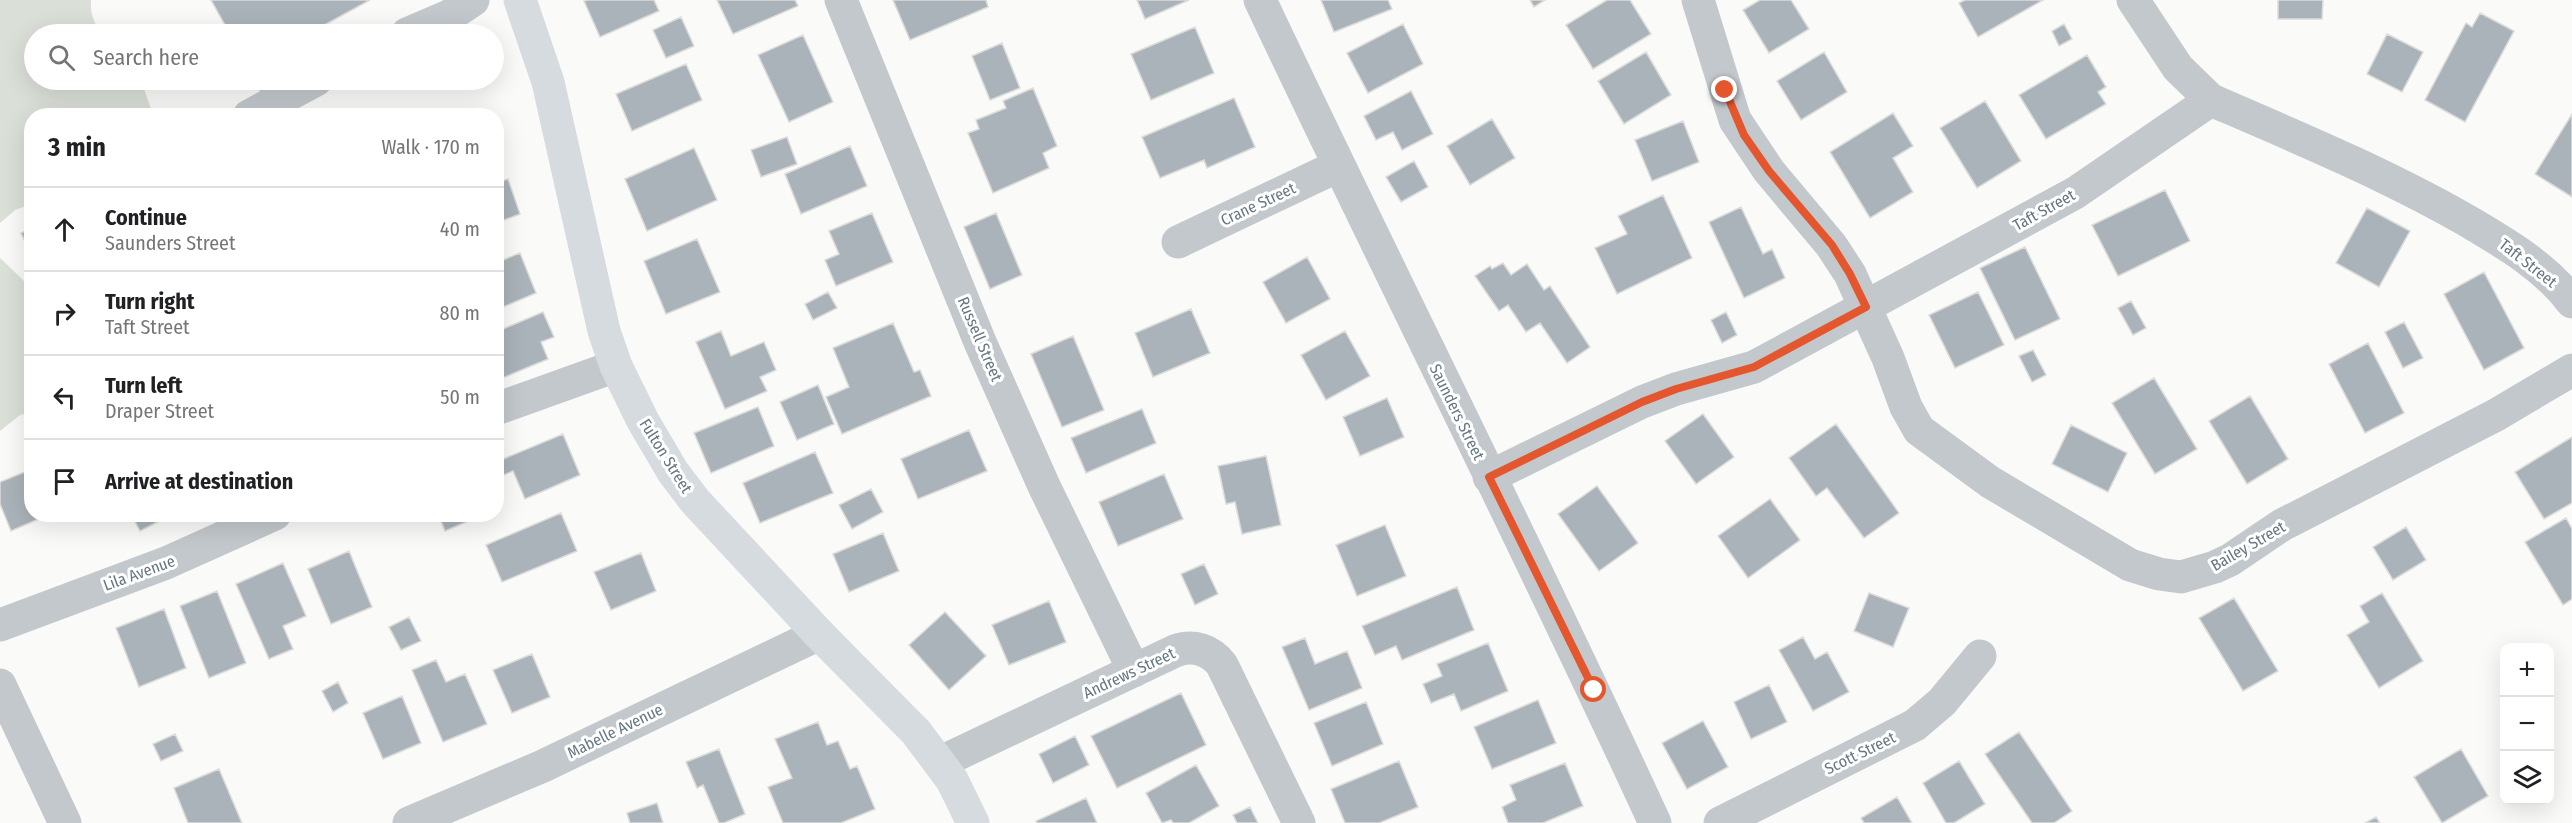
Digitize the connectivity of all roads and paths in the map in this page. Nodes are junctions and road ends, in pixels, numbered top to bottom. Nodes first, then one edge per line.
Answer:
1 (473, 0) edge
2 (520, 0) edge
3 (841, 0) edge
4 (1260, 0) edge
5 (1698, 0) edge
6 (2133, 0) edge
7 (430, 24) edge
8 (297, 90) edge
9 (2211, 100) junction
10 (264, 108) edge
11 (1338, 166) junction
12 (1178, 242) dead end
13 (2572, 302) edge
14 (1866, 307) junction
15 (616, 366) junction
16 (2572, 370) edge
17 (504, 406) edge
18 (1489, 477) junction
19 (257, 522) edge
20 (0, 625) edge
21 (819, 634) junction
22 (1980, 657) dead end
23 (1134, 671) junction
24 (0, 685) edge
25 (941, 762) junction
26 (65, 823) edge
27 (409, 823) edge
28 (973, 823) edge
29 (1299, 823) edge
30 (1655, 823) edge
31 (1720, 823) edge

1 - 7 street
2 - 15 street, Fulton Street
3 - 23 street, Russell Street
4 - 11 street, Saunders Street
5 - 14 street, Bailey Street
6 - 9 street
8 - 10 street
9 - 13 street, Taft Street
9 - 14 street, Taft Street
11 - 12 street, Crane Street
11 - 18 street, Saunders Street
14 - 16 street, Bailey Street
14 - 18 street, Taft Street
15 - 17 street
15 - 21 street, Fulton Street
18 - 30 street, Saunders Street
19 - 20 street, Lila Avenue
21 - 25 street, Fulton Street
21 - 27 street, Mabelle Avenue
22 - 31 street, Scott Street
23 - 25 street, Andrews Street
23 - 29 street, Andrews Street
24 - 26 street
25 - 28 street, Fulton Street

